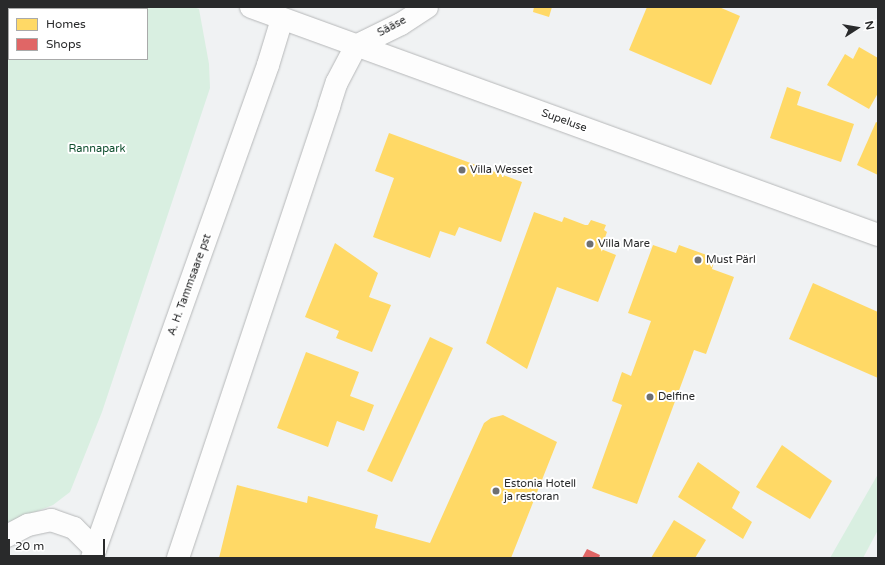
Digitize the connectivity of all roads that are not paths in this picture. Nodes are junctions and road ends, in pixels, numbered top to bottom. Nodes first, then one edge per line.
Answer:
1 (251, 7) edge
2 (427, 7) edge
3 (282, 19) junction
4 (356, 46) junction
5 (878, 235) edge
6 (7, 536) edge
7 (94, 554) edge
8 (178, 558) edge

1 - 3 street, Supeluse
2 - 4 street, Sääse
3 - 4 street, Supeluse
3 - 7 street, A. H. Tammsaare pst
4 - 5 street, Supeluse
4 - 8 street
6 - 7 street

